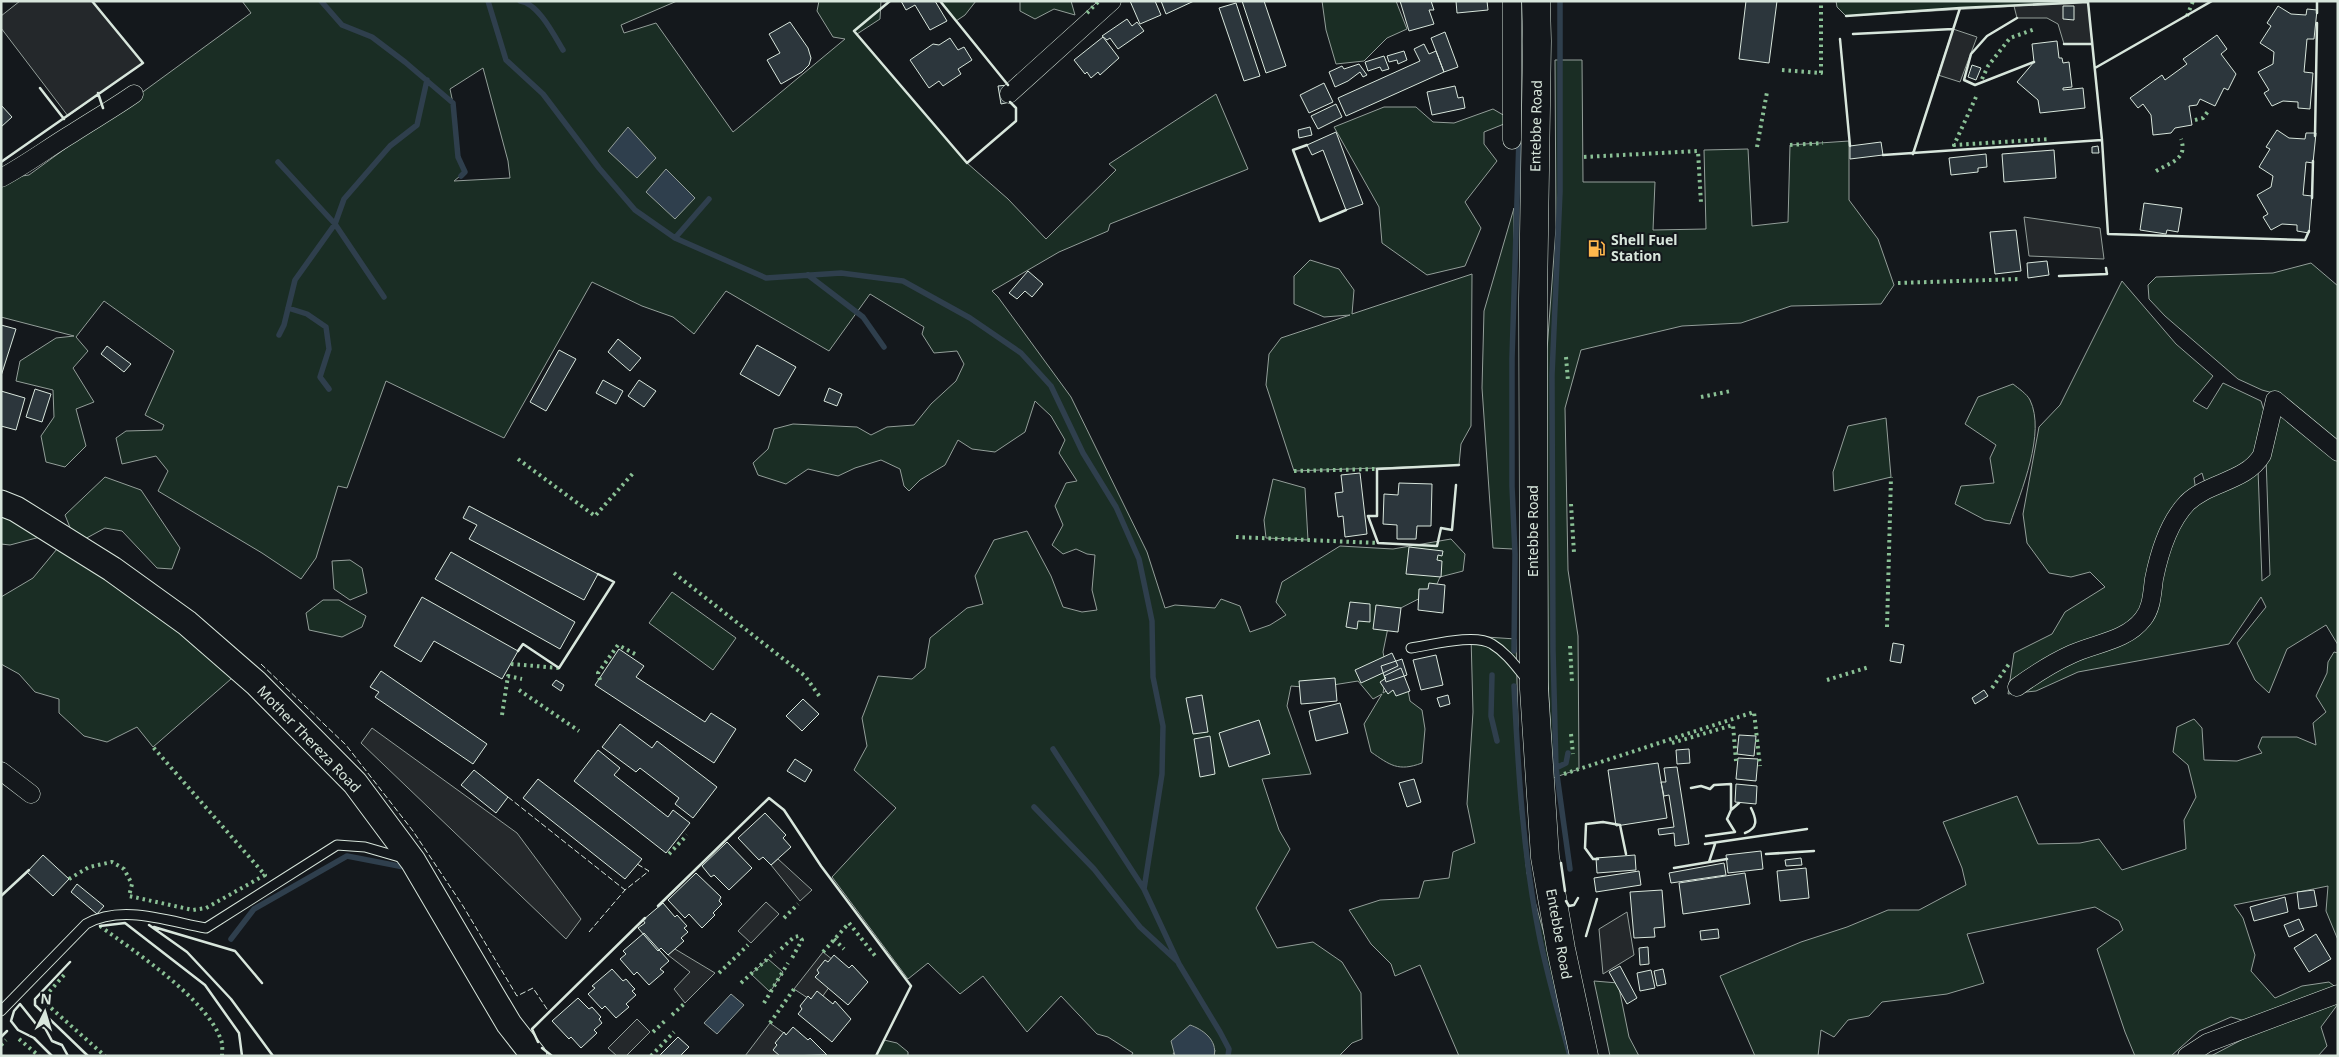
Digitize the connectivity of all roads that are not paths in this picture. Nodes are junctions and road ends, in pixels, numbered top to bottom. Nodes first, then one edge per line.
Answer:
1 (1112, 1) edge
2 (1512, 1) edge
3 (1536, 1) edge
4 (134, 94) dead end
5 (1009, 94) dead end
6 (1512, 140) dead end
7 (1, 178) edge
8 (2338, 452) edge
9 (1, 503) edge
10 (1411, 648) dead end
11 (2017, 687) dead end
12 (1534, 688) junction
13 (1, 771) edge
14 (32, 794) dead end
15 (413, 861) junction
16 (2338, 994) edge
17 (1, 1011) edge
18 (534, 1056) edge
19 (1584, 1056) edge
20 (2187, 1056) edge

1 - 5 street
2 - 6 street
3 - 12 main road, Entebbe Road
4 - 7 street
8 - 11 street
9 - 15 street, Mother Thereza Road
10 - 12 lane
12 - 19 main road, Entebbe Road
13 - 14 street
15 - 17 lane
15 - 18 street, Mother Thereza Road
16 - 20 street

